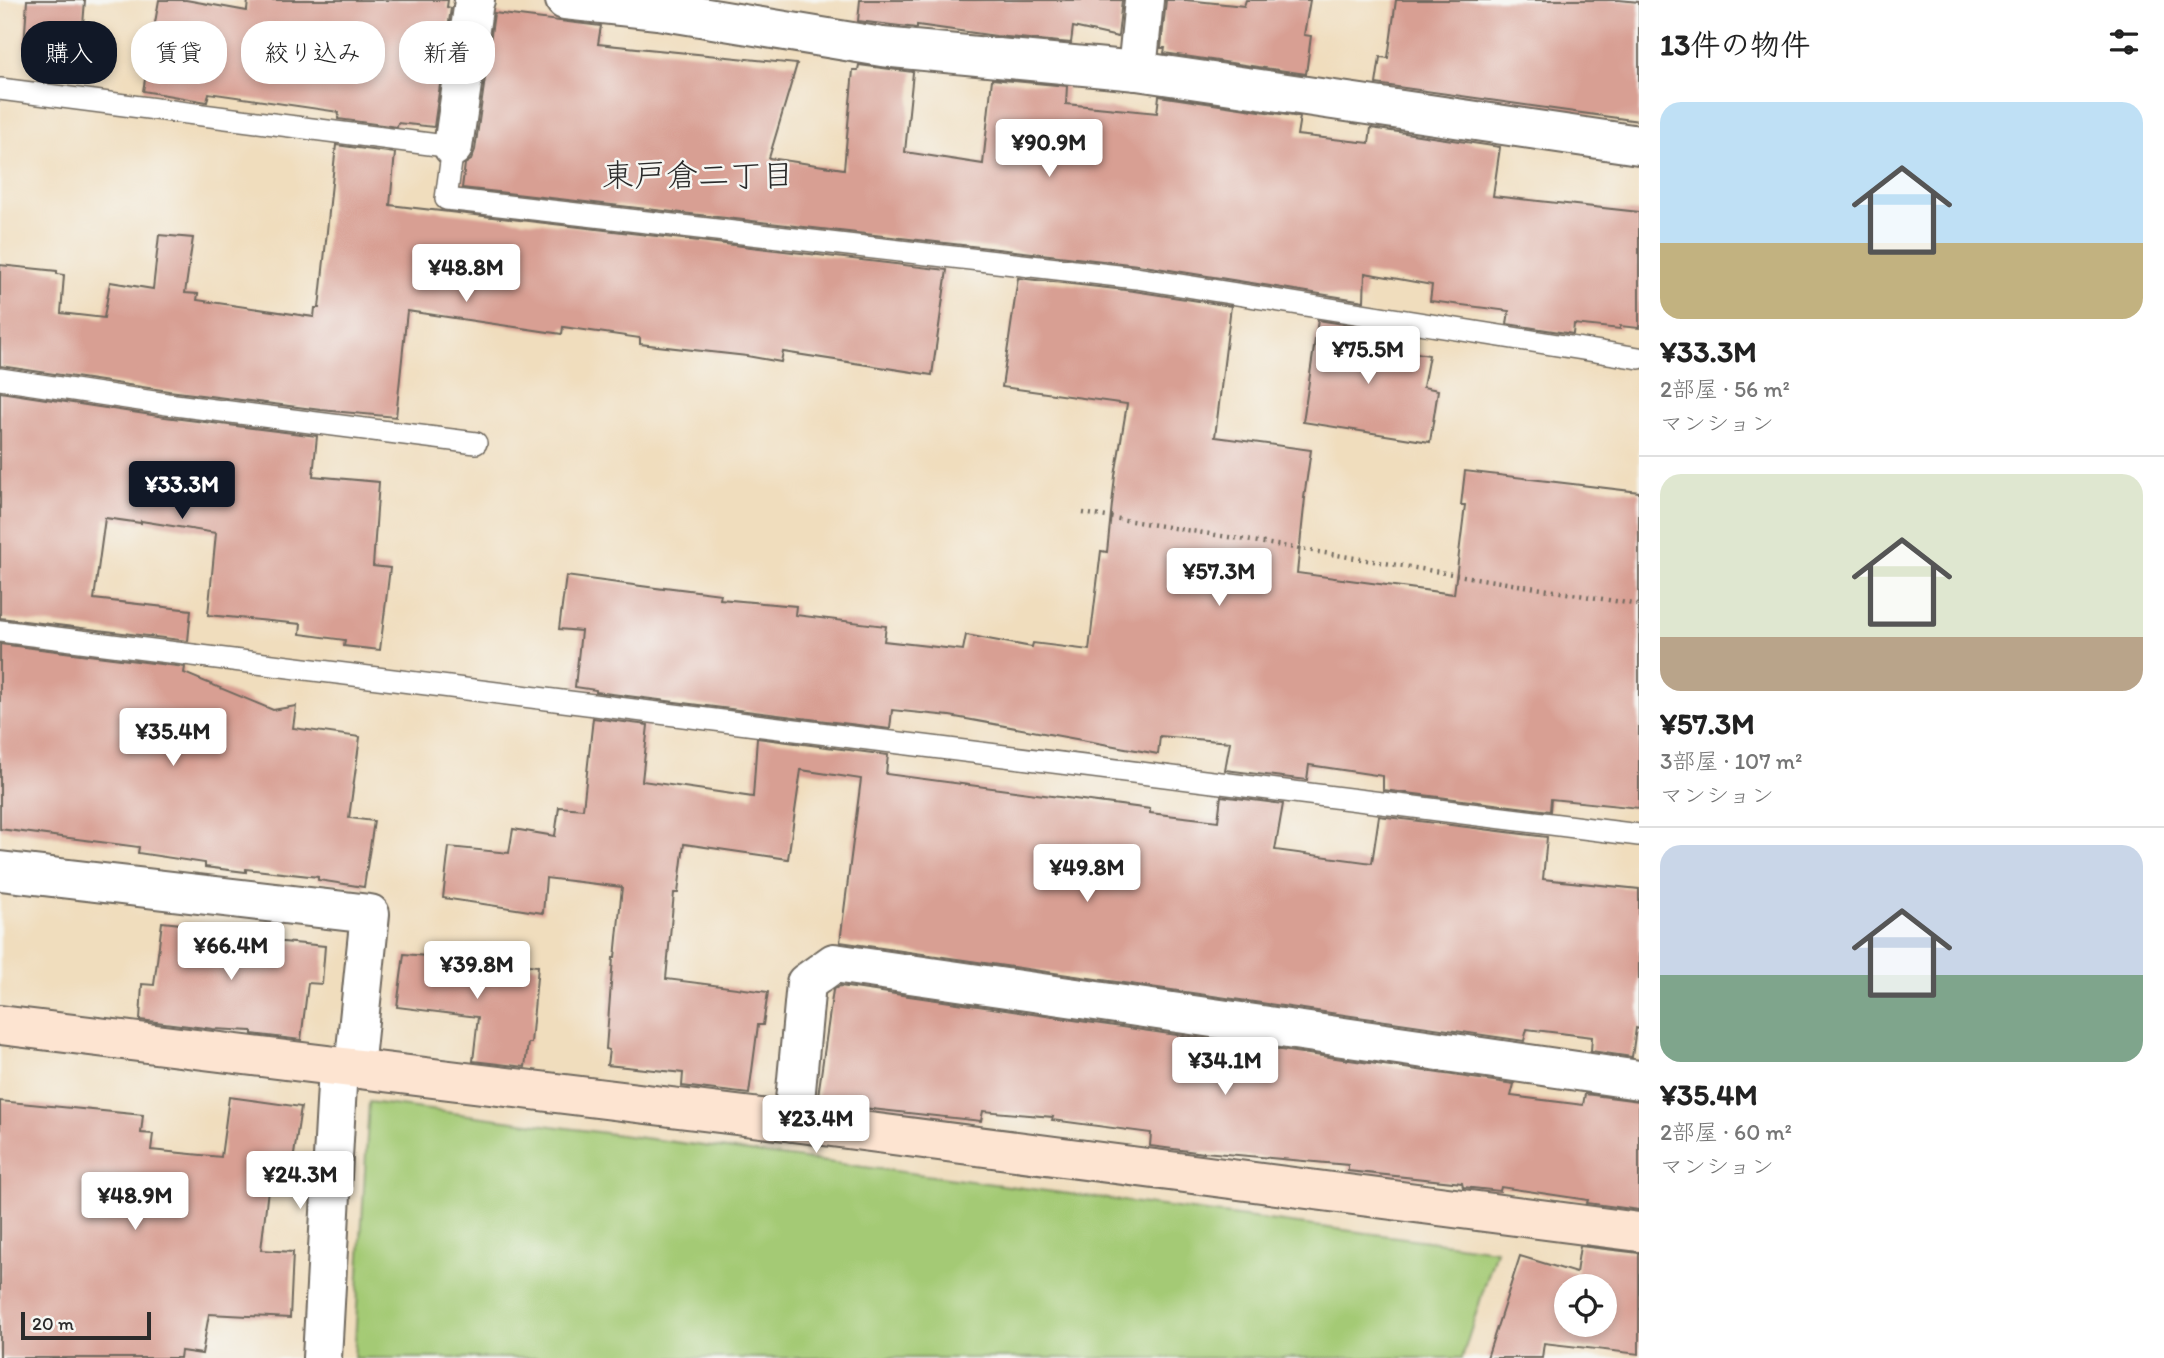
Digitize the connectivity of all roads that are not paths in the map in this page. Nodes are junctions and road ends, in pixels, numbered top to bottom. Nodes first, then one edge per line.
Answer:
1 (475, 0) edge
2 (565, 0) edge
3 (1143, 0) edge
4 (660, 5) edge
5 (1137, 71) junction
6 (0, 89) edge
7 (1639, 145) edge
8 (453, 146) junction
9 (1639, 358) edge
10 (0, 379) edge
11 (476, 443) dead end
12 (0, 631) edge
13 (1639, 835) edge
14 (0, 871) edge
15 (0, 1025) edge
16 (346, 1068) junction
17 (1639, 1080) edge
18 (793, 1122) junction
19 (1639, 1232) edge
20 (322, 1358) edge

1 - 8 street
2 - 4 street
3 - 5 street
4 - 5 street
5 - 7 street
6 - 8 lane
8 - 9 lane
10 - 11 lane
12 - 13 lane
14 - 16 street
15 - 16 street
16 - 18 street
16 - 20 street
17 - 18 street
18 - 19 street

